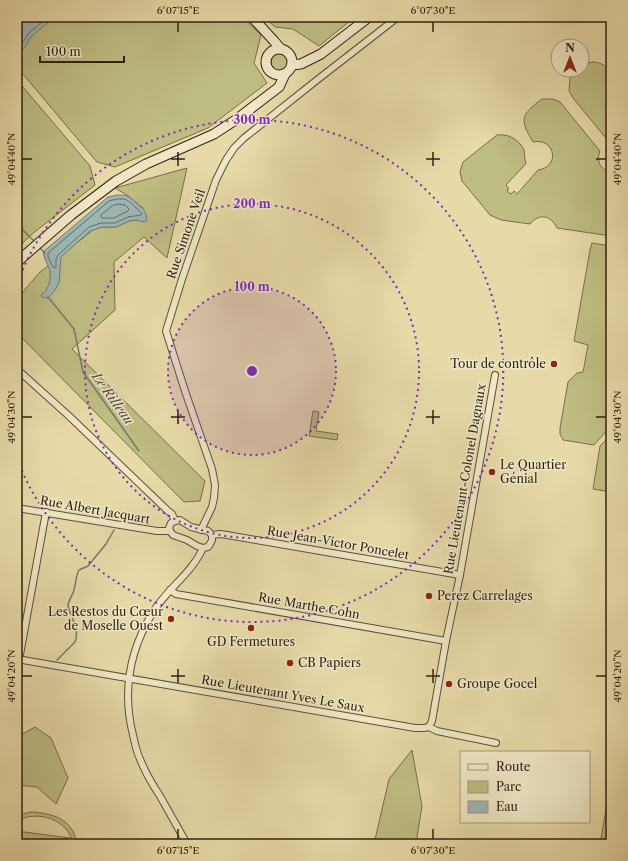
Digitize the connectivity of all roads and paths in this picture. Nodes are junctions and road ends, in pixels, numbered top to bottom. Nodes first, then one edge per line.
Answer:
1 (252, 17) edge
2 (369, 17) edge
3 (398, 17) edge
4 (267, 34) junction
5 (280, 48) junction
6 (270, 51) junction
7 (292, 60) junction
8 (272, 73) junction
9 (285, 74) junction
10 (267, 96) junction
11 (17, 262) edge
12 (18, 370) edge
13 (494, 375) dead end
14 (17, 508) edge
15 (46, 512) junction
16 (175, 521) junction
17 (202, 530) junction
18 (170, 531) junction
19 (212, 536) junction
20 (203, 548) junction
21 (460, 576) junction
22 (170, 590) junction
23 (446, 641) junction
24 (18, 659) edge
25 (128, 679) junction
26 (429, 727) junction
27 (496, 743) dead end
28 (187, 844) edge

1 - 4 main road
2 - 7 main road
3 - 17 street, Rue Simone Veil
4 - 5 main road
4 - 6 main road
5 - 6 main road
5 - 7 main road
6 - 8 main road
7 - 9 main road
8 - 9 main road
8 - 10 main road
9 - 10 main road
10 - 11 main road
12 - 16 street
13 - 21 street, Rue Lieutenant-Colonel Dagnaux
14 - 15 street, Rue Albert Jacquart
15 - 18 street, Rue Albert Jacquart
15 - 24 street
16 - 17 street
16 - 18 street
17 - 19 street
18 - 20 street
19 - 20 street
19 - 21 street, Rue Jean-Victor Poncelet
20 - 22 street
21 - 23 street, Rue Lieutenant-Colonel Dagnaux
22 - 23 street, Rue Marthe Cohn
22 - 25 street
23 - 26 street, Rue Lieutenant-Colonel Dagnaux
24 - 25 street, Rue Lieutenant Yves Le Saux
25 - 26 street, Rue Lieutenant Yves Le Saux
25 - 28 street
26 - 27 street, Rue Lieutenant Yves Le Saux

